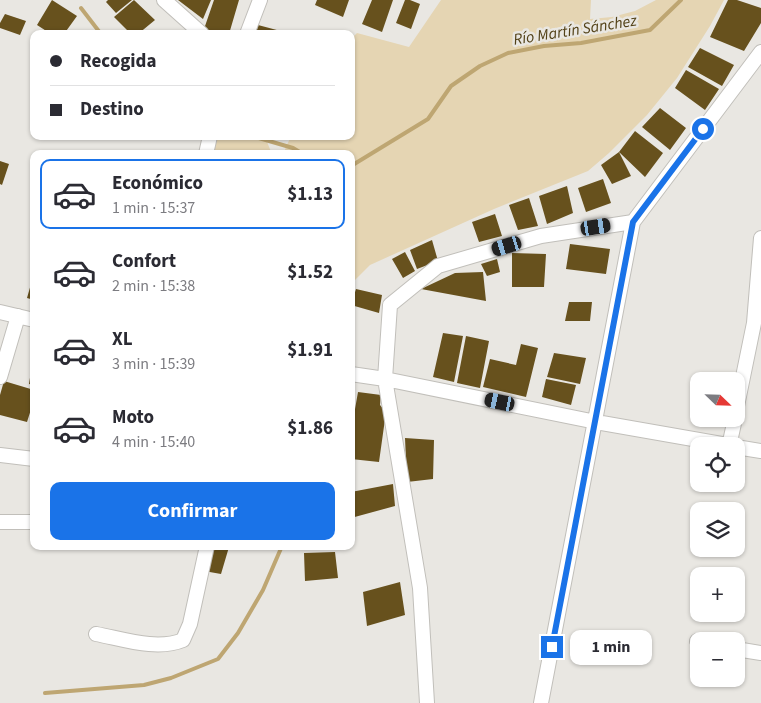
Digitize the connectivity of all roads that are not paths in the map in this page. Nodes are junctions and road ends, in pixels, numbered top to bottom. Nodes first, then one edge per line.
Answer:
1 (164, 0) edge
2 (260, 0) edge
3 (198, 30) edge
4 (249, 30) edge
5 (761, 52) edge
6 (633, 222) junction
7 (761, 238) edge
8 (0, 312) edge
9 (18, 316) junction
10 (30, 319) edge
11 (744, 372) edge
12 (355, 375) edge
13 (0, 377) edge
14 (385, 379) junction
15 (596, 422) junction
16 (690, 438) edge
17 (745, 448) edge
18 (761, 451) edge
19 (0, 455) edge
20 (30, 459) edge
21 (0, 522) edge
22 (30, 522) edge
23 (207, 550) edge
24 (96, 634) dead end
25 (745, 651) edge
26 (761, 654) edge
27 (427, 703) edge
28 (541, 703) edge

1 - 3 street
2 - 4 street
5 - 6 street
6 - 14 street
6 - 15 street
7 - 11 street
8 - 9 street
9 - 10 street
9 - 13 street
12 - 14 street
14 - 15 street
14 - 27 street
15 - 16 street
15 - 28 street
17 - 18 street
19 - 20 street
21 - 22 street
23 - 24 street
25 - 26 street

